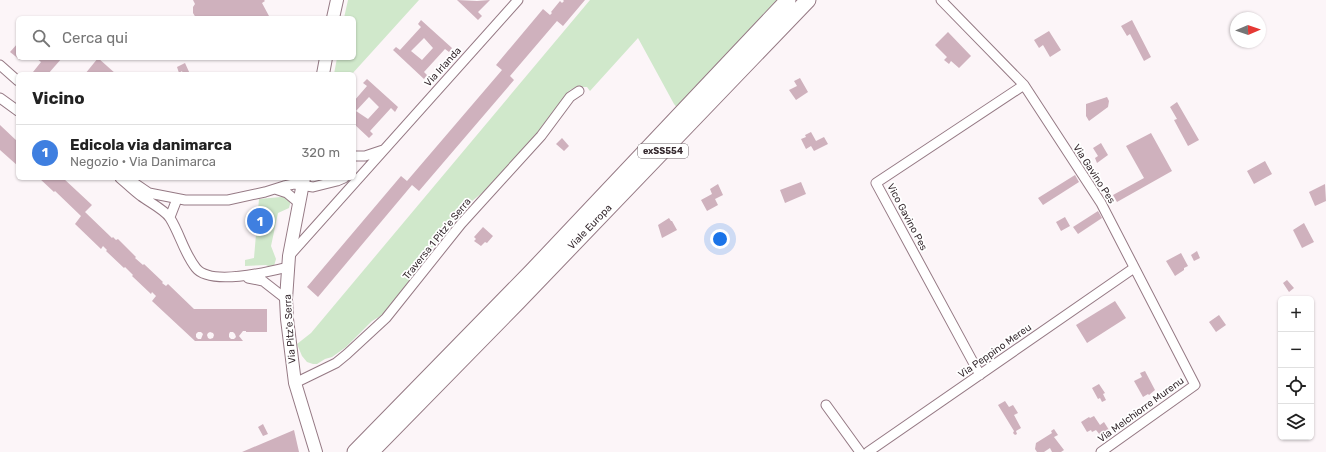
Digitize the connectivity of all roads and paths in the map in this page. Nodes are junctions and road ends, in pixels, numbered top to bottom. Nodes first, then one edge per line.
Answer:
1 (337, 0) edge
2 (518, 0) edge
3 (788, 0) edge
4 (808, 0) edge
5 (940, 0) edge
6 (333, 16) edge
7 (326, 60) edge
8 (0, 65) edge
9 (323, 72) edge
10 (16, 78) edge
11 (1024, 85) junction
12 (579, 91) dead end
13 (0, 98) edge
14 (16, 110) edge
15 (385, 149) junction
16 (356, 156) edge
17 (368, 167) junction
18 (356, 173) edge
19 (122, 180) edge
20 (130, 180) edge
21 (339, 180) edge
22 (303, 181) edge
23 (275, 189) junction
24 (177, 199) junction
25 (299, 203) junction
26 (170, 217) junction
27 (288, 261) junction
28 (1134, 268) junction
29 (241, 276) junction
30 (286, 299) junction
31 (980, 375) junction
32 (295, 383) junction
33 (1195, 385) joint
34 (826, 405) dead end
35 (309, 431) junction
36 (310, 452) edge
37 (316, 452) edge
38 (355, 452) edge
39 (371, 452) edge
40 (860, 452) edge
41 (868, 452) edge
42 (1101, 452) edge

1 - 6 street
2 - 15 street, Via Irlanda
3 - 38 main road, Viale Europa / exSS554
4 - 39 main road, Viale Europa / exSS554
5 - 11 street, Via Gavino Pes
7 - 9 street
8 - 10 street
11 - 28 street, Via Gavino Pes
11 - 31 street, Vico Gavino Pes
12 - 32 street, Traversa 1 Pitz'e Serra
13 - 14 street
15 - 16 street, Via Irlanda
15 - 17 street, Via Irlanda
17 - 18 street, Via Irlanda
17 - 27 street, Via Irlanda
19 - 26 street
20 - 24 street
21 - 22 street
22 - 23 street
22 - 25 street, Via Pitz'e Serra
23 - 24 street
23 - 25 street
24 - 26 street
25 - 27 street, Via Pitz'e Serra
26 - 29 street
27 - 29 street
27 - 30 street, Via Pitz'e Serra
28 - 31 street, Via Peppino Mereu
28 - 33 street, Via Gavino Pes
29 - 30 street
30 - 32 street, Via Pitz'e Serra
31 - 41 street, Via Peppino Mereu
32 - 35 street, Via Pitz'e Serra
33 - 42 street, Via Melchiorre Murenu
34 - 40 street
35 - 36 street, Via Pitz'e Serra
35 - 37 street, Via Pitz'e Serra

